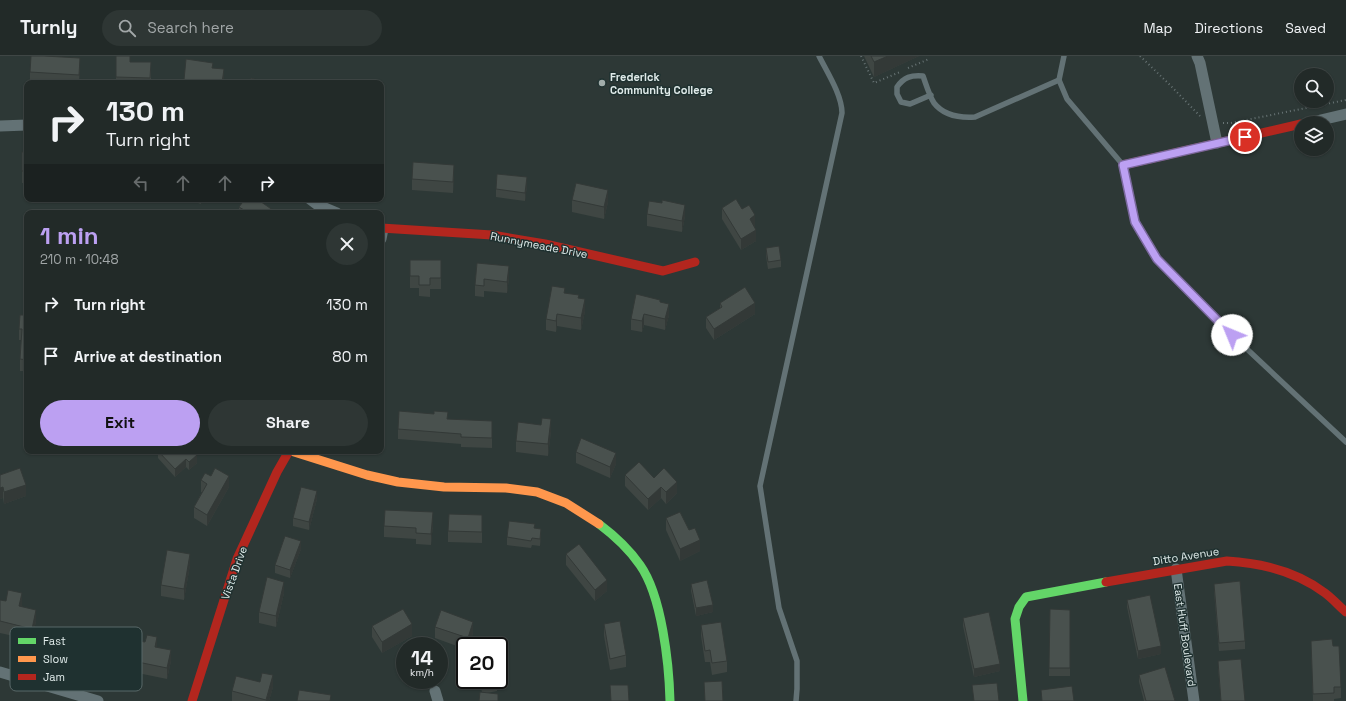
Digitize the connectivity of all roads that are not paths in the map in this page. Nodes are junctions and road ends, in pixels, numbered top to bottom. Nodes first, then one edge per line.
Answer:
1 (819, 56) edge
2 (1064, 56) edge
3 (1197, 56) edge
4 (1059, 80) junction
5 (931, 95) junction
6 (1346, 114) edge
7 (1334, 117) edge
8 (24, 125) edge
9 (0, 126) edge
10 (1294, 126) edge
11 (1217, 143) junction
12 (1123, 165) junction
13 (314, 202) edge
14 (330, 210) edge
15 (384, 232) edge
16 (695, 262) dead end
17 (1346, 442) edge
18 (288, 454) edge
19 (300, 454) edge
20 (1176, 569) junction
21 (1346, 612) edge
22 (0, 672) edge
23 (10, 675) edge
24 (64, 691) edge
25 (98, 701) edge
26 (192, 701) edge
27 (670, 701) edge
28 (796, 701) edge
29 (1023, 701) edge
30 (1194, 701) edge

1 - 28 lane
2 - 4 lane
3 - 11 street
4 - 5 lane
4 - 12 lane
5 - 5 lane
6 - 7 street
8 - 9 street
10 - 11 street
11 - 12 street
12 - 17 lane
13 - 14 street
15 - 16 street, Runnymeade Drive
18 - 26 street, Vista Drive
19 - 27 street
20 - 21 street, Ditto Avenue
20 - 29 street, Ditto Avenue
20 - 30 street, East Huff Boulevard
22 - 23 street
24 - 25 street

